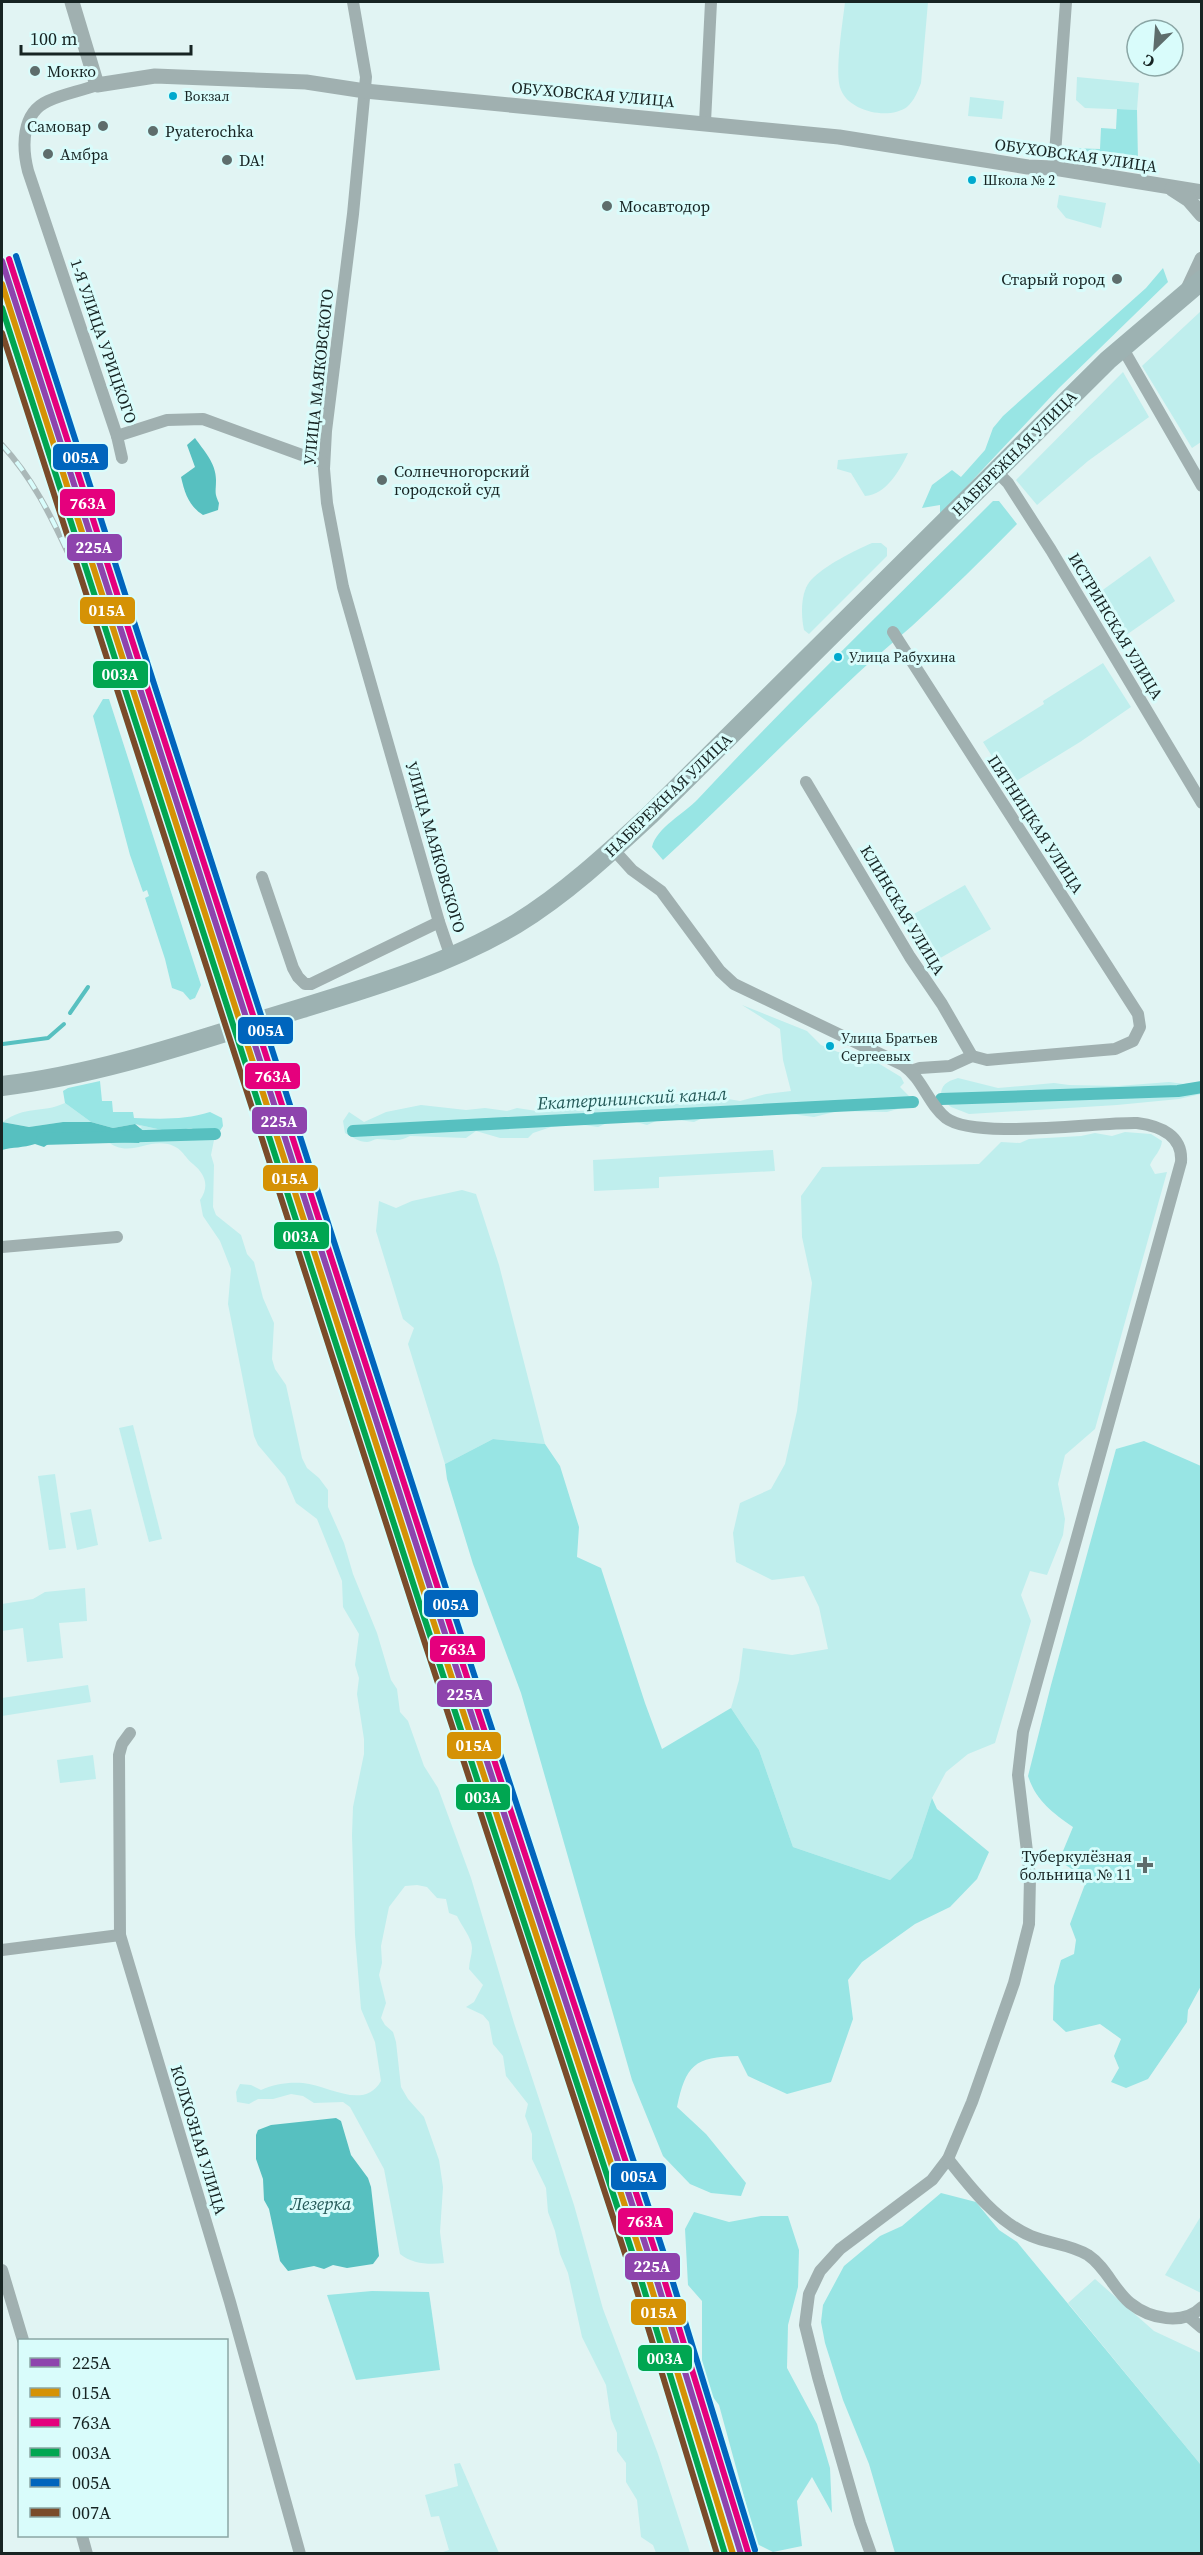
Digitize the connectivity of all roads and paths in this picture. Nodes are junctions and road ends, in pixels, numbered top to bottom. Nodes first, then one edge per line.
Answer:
1 (72, 2) edge
2 (353, 2) edge
3 (711, 2) edge
4 (1066, 2) edge
5 (97, 85) junction
6 (365, 91) junction
7 (28, 121) joint
8 (705, 122) junction
9 (1054, 168) junction
10 (1164, 185) junction
11 (1202, 192) edge
12 (1202, 214) edge
13 (1202, 259) edge
14 (1194, 286) edge
15 (1122, 347) junction
16 (117, 436) junction
17 (122, 458) dead end
18 (324, 463) junction
19 (996, 471) junction
20 (1202, 486) edge
21 (892, 632) dead end
22 (806, 782) dead end
23 (1202, 803) edge
24 (613, 849) junction
25 (262, 877) dead end
26 (439, 922) junction
27 (451, 957) junction
28 (972, 1056) junction
29 (911, 1071) junction
30 (2, 1086) edge
31 (117, 1237) dead end
32 (2, 1247) edge
33 (130, 1733) dead end
34 (120, 1935) junction
35 (2, 1950) edge
36 (948, 2159) junction
37 (2, 2270) edge
38 (1202, 2307) edge
39 (1189, 2317) junction
40 (1202, 2328) edge
41 (23, 2339) edge
42 (83, 2537) edge
43 (87, 2553) edge
44 (300, 2553) edge
45 (871, 2553) edge

1 - 5 street
2 - 6 street, УЛИЦА МАЯКОВСКОГО
3 - 8 street
4 - 9 street
5 - 6 street, ОБУХОВСКАЯ УЛИЦА
5 - 7 street, ОБУХОВСКАЯ УЛИЦА
6 - 8 street, ОБУХОВСКАЯ УЛИЦА
6 - 18 street, УЛИЦА МАЯКОВСКОГО
7 - 16 street, 1-Я УЛИЦА УРИЦКОГО
8 - 9 street, ОБУХОВСКАЯ УЛИЦА
9 - 10 street, ОБУХОВСКАЯ УЛИЦА
10 - 11 street, ОБУХОВСКАЯ УЛИЦА
10 - 12 street
13 - 14 street
14 - 15 main road, НАБЕРЕЖНАЯ УЛИЦА
15 - 19 main road, НАБЕРЕЖНАЯ УЛИЦА
15 - 20 street
16 - 17 street
16 - 18 street, 1-Я УЛИЦА УРИЦКОГО
18 - 26 street, УЛИЦА МАЯКОВСКОГО
19 - 23 street, ИСТРИНСКАЯ УЛИЦА
19 - 24 main road, НАБЕРЕЖНАЯ УЛИЦА
21 - 28 street, ПЯТНИЦКАЯ УЛИЦА
22 - 28 street, КЛИНСКАЯ УЛИЦА
24 - 27 main road, НАБЕРЕЖНАЯ УЛИЦА
24 - 29 street
25 - 26 street
26 - 27 street, УЛИЦА МАЯКОВСКОГО
27 - 30 main road, НАБЕРЕЖНАЯ УЛИЦА
28 - 29 street
29 - 36 street
31 - 32 street
33 - 34 street, КОЛХОЗНАЯ УЛИЦА
34 - 35 street
34 - 44 street, КОЛХОЗНАЯ УЛИЦА
36 - 39 street
36 - 45 street
37 - 41 street
38 - 39 street
39 - 40 street
42 - 43 street

